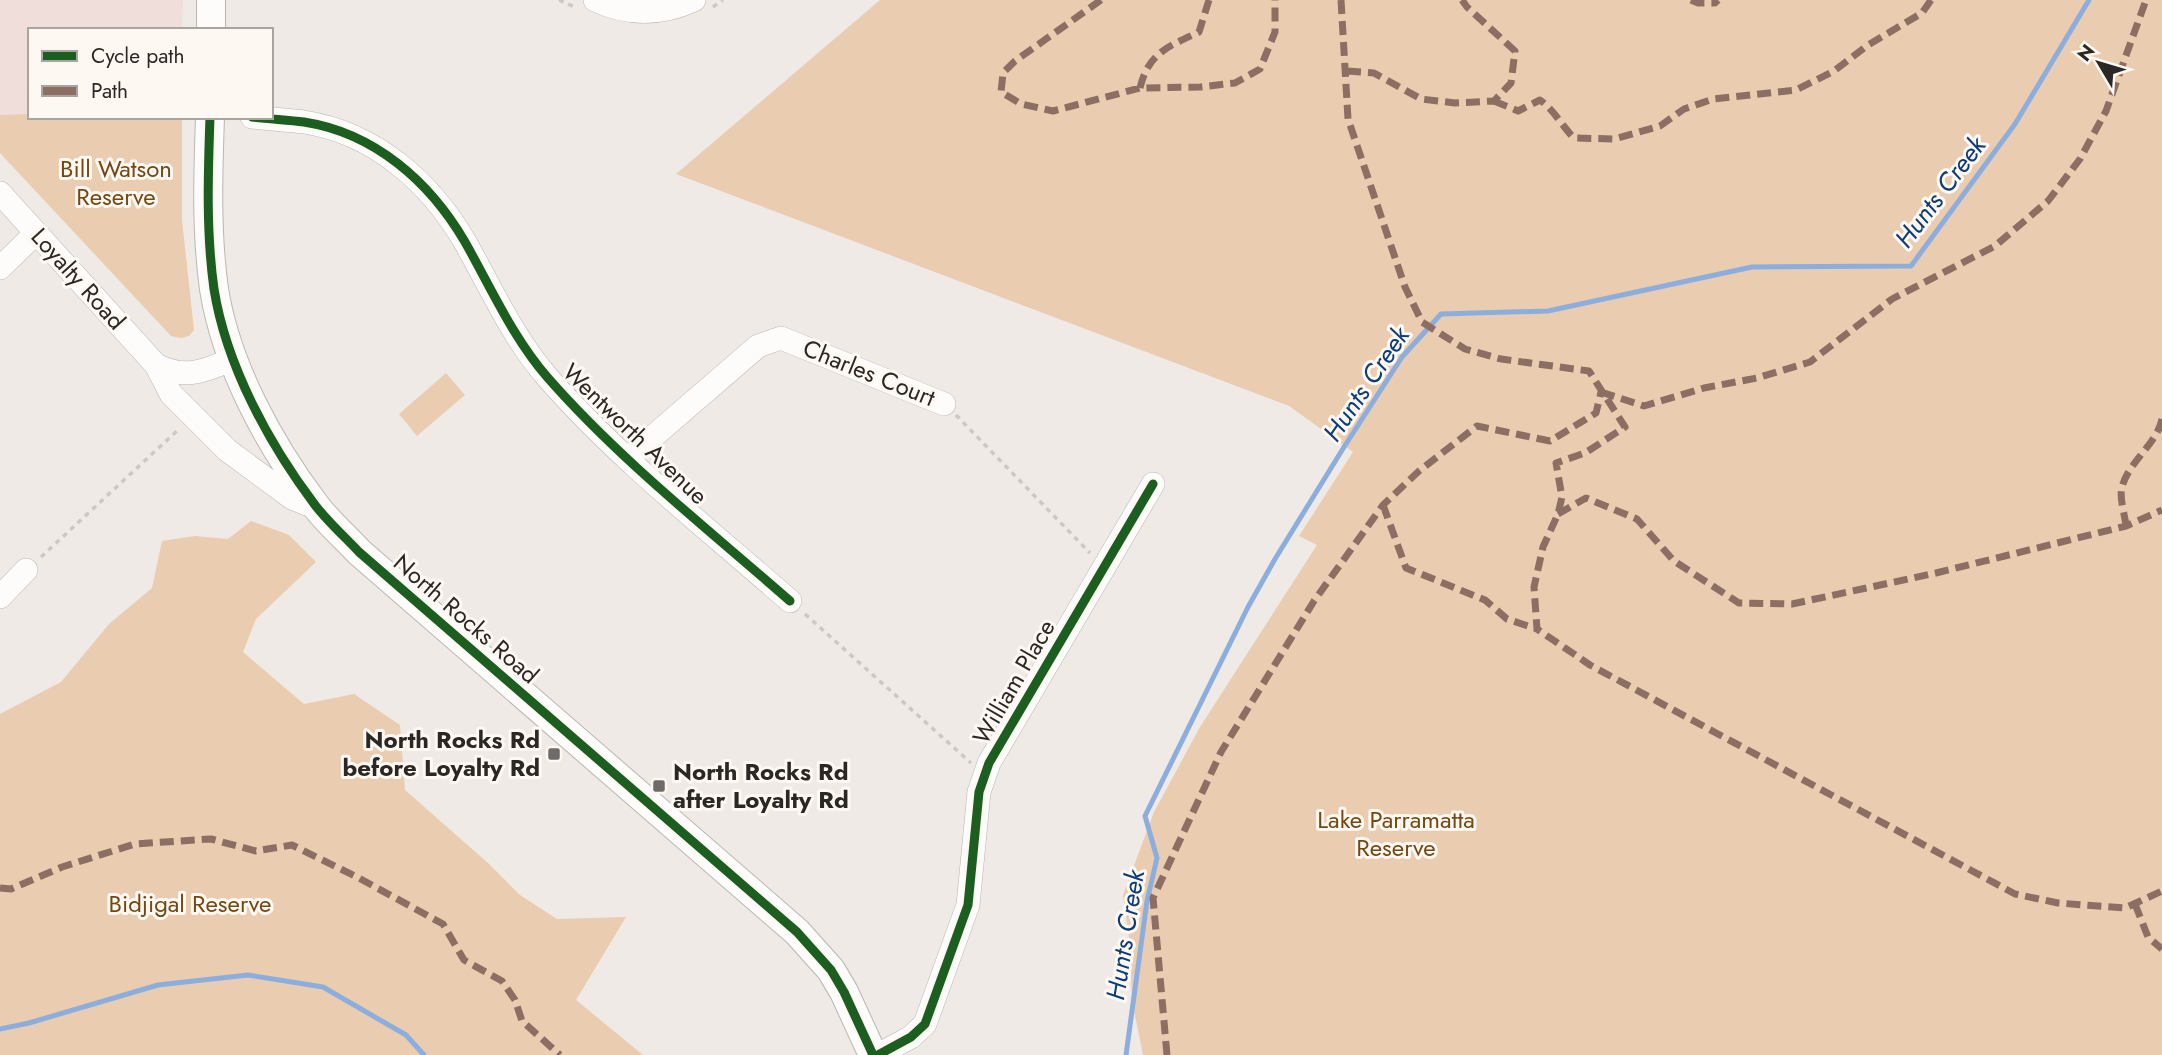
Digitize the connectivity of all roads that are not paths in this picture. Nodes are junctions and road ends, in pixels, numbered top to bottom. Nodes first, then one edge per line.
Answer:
1 (211, 0) edge
2 (595, 0) edge
3 (694, 0) edge
4 (211, 28) edge
5 (210, 119) edge
6 (270, 119) edge
7 (0, 193) edge
8 (36, 233) junction
9 (0, 268) edge
10 (233, 359) junction
11 (156, 365) junction
12 (944, 404) road end
13 (627, 459) junction
14 (1153, 484) dead end
15 (317, 508) junction
16 (26, 570) road end
17 (0, 597) edge
18 (790, 601) road end
19 (876, 1055) edge

1 - 4 main road
2 - 3 street
5 - 10 main road, North Rocks Road
6 - 13 street, Wentworth Avenue
7 - 8 street, Loyalty Road
8 - 9 street
8 - 11 street, Loyalty Road
10 - 11 street
10 - 15 main road, North Rocks Road
11 - 15 street, Loyalty Road
12 - 13 street, Charles Court
13 - 18 street, Wentworth Avenue
14 - 19 street, William Place
15 - 19 main road, North Rocks Road
16 - 17 street

